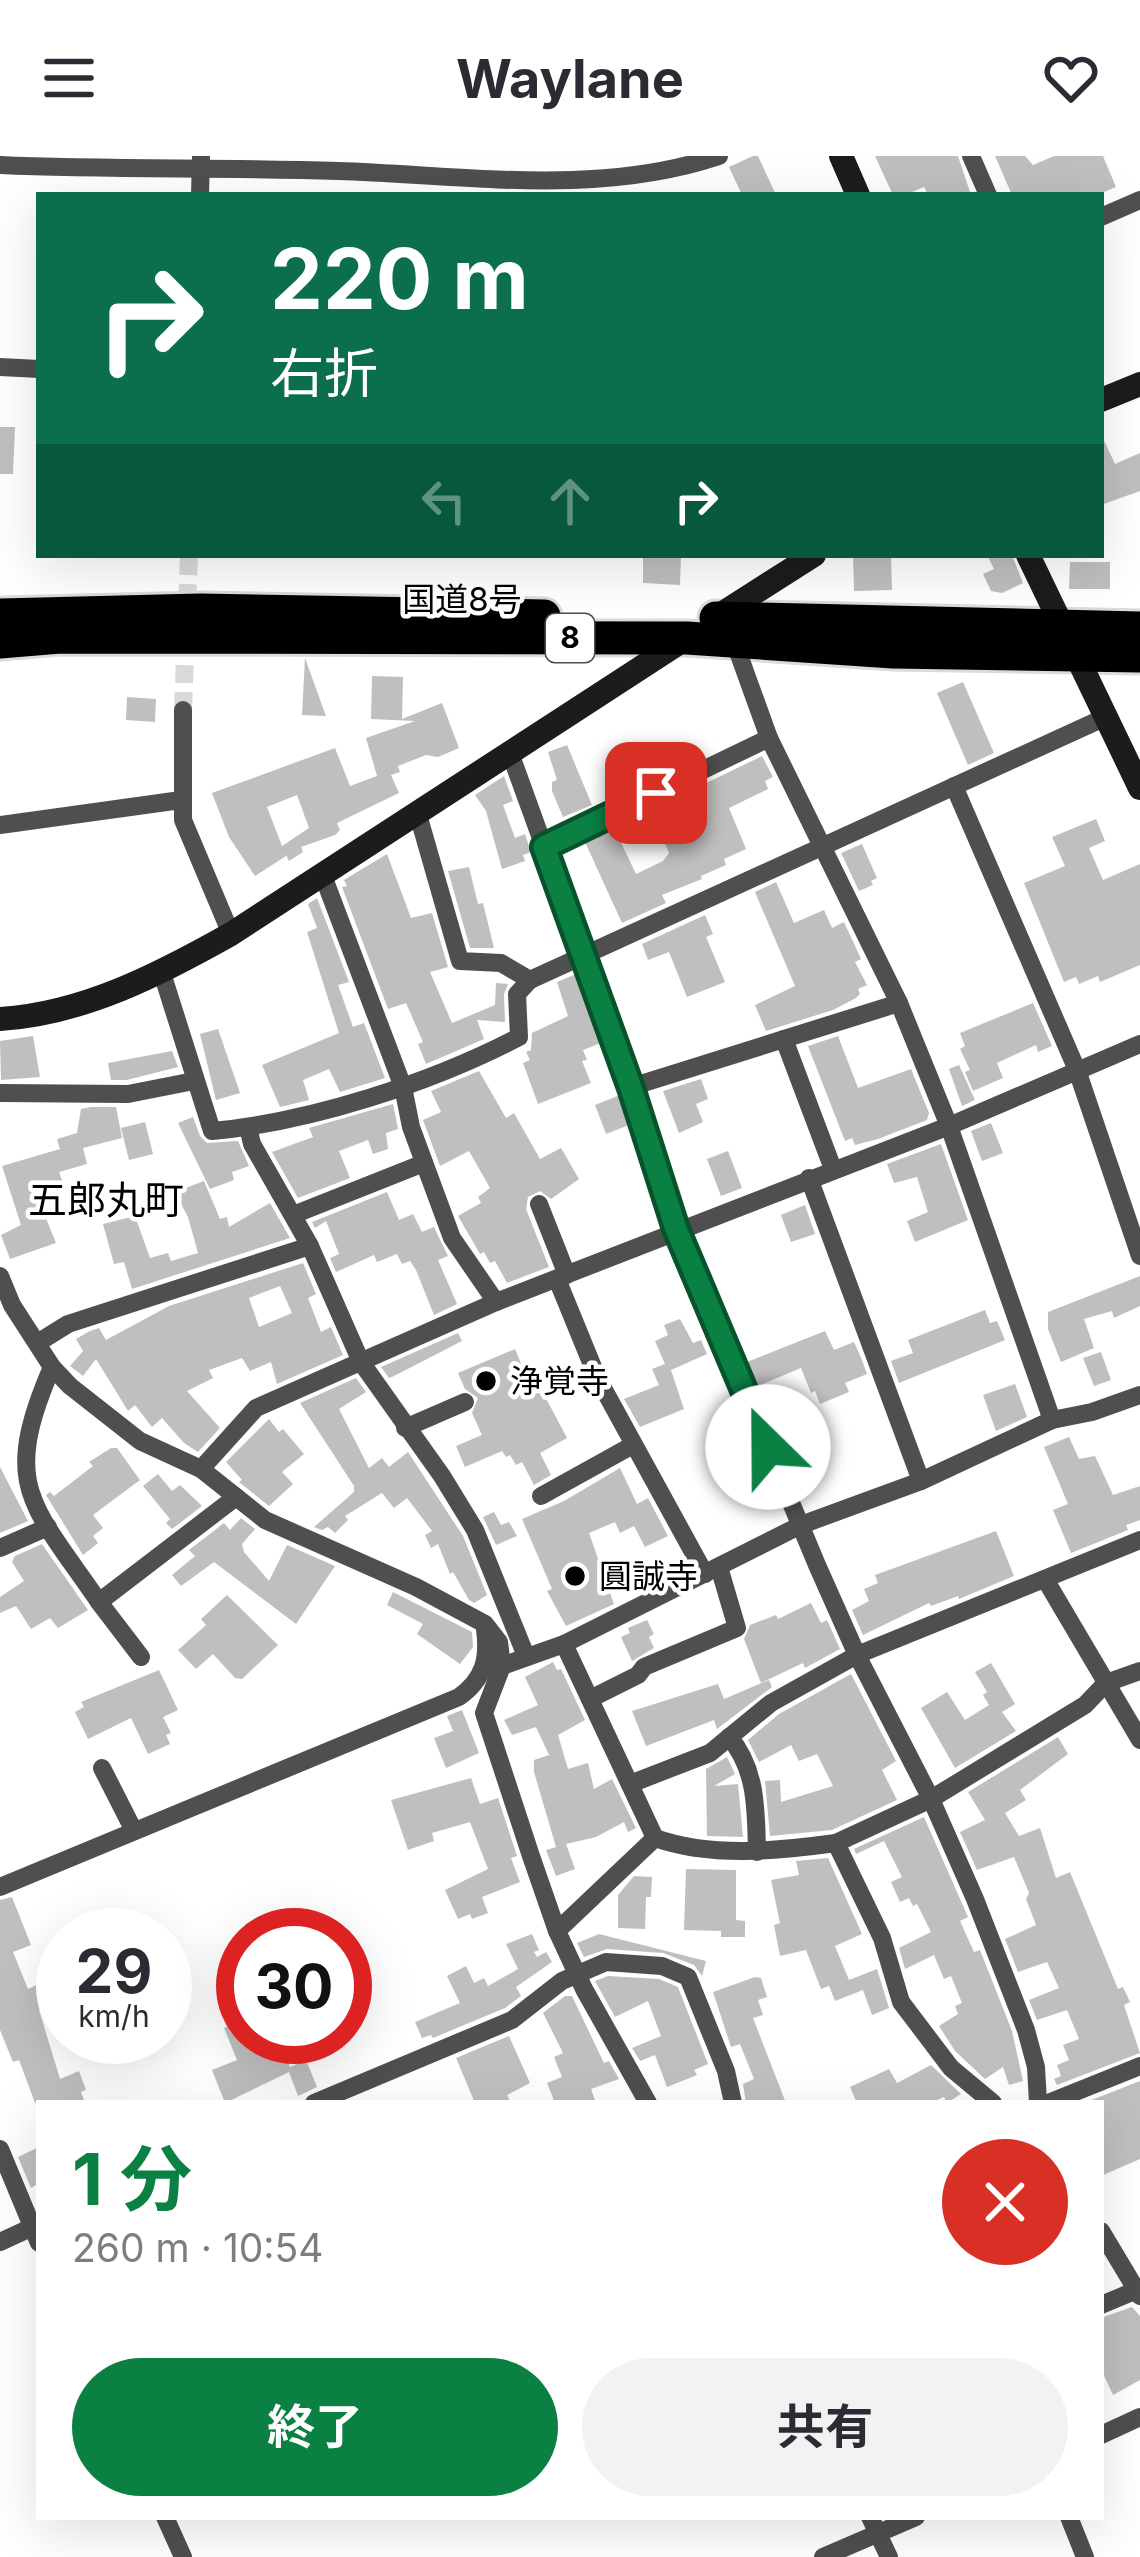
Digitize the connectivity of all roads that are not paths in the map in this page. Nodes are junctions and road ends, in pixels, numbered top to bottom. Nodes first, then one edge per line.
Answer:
1 (622, 156) edge
2 (719, 156) edge
3 (841, 156) edge
4 (970, 156) edge
5 (201, 162) edge
6 (0, 166) edge
7 (625, 178) junction
8 (200, 192) edge
9 (857, 192) edge
10 (987, 192) edge
11 (1140, 200) edge
12 (1104, 216) edge
13 (0, 367) edge
14 (36, 368) edge
15 (1140, 384) edge
16 (1104, 399) edge
17 (810, 558) edge
18 (1029, 558) edge
19 (0, 614) edge
20 (1140, 628) edge
21 (712, 632) junction
22 (0, 642) edge
23 (1070, 642) junction
24 (1140, 656) edge
25 (183, 710) tunnel mouth
26 (1108, 716) junction
27 (769, 738) junction
28 (509, 750) junction
29 (954, 786) junction
30 (1140, 788) edge
31 (181, 800) junction
32 (417, 811) junction
33 (0, 825) edge
34 (818, 846) junction
35 (544, 847) junction
36 (322, 873) junction
37 (231, 934) junction
38 (584, 955) junction
39 (162, 974) junction
40 (530, 980) junction
41 (898, 1003) junction
42 (0, 1018) edge
43 (784, 1039) junction
44 (1140, 1044) edge
45 (1076, 1070) junction
46 (194, 1081) junction
47 (403, 1087) junction
48 (631, 1088) junction
49 (0, 1093) edge
50 (949, 1126) junction
51 (248, 1127) junction
52 (424, 1163) junction
53 (832, 1169) junction
54 (809, 1178) junction
55 (539, 1204) dead end
56 (293, 1215) junction
57 (676, 1229) junction
58 (310, 1246) junction
59 (1140, 1256) edge
60 (0, 1276) edge
61 (562, 1277) junction
62 (496, 1302) junction
63 (39, 1342) junction
64 (361, 1362) junction
65 (52, 1367) junction
66 (1140, 1395) edge
67 (465, 1402) dead end
68 (1052, 1420) junction
69 (405, 1428) junction
70 (633, 1444) junction
71 (201, 1469) junction
72 (921, 1480) junction
73 (541, 1496) dead end
74 (236, 1497) junction
75 (801, 1526) junction
76 (48, 1527) junction
77 (1140, 1540) edge
78 (0, 1548) edge
79 (712, 1571) junction
80 (1045, 1579) junction
81 (99, 1602) junction
82 (485, 1624) junction
83 (564, 1644) junction
84 (526, 1655) junction
85 (857, 1655) junction
86 (141, 1657) dead end
87 (502, 1666) junction
88 (1140, 1671) edge
89 (1106, 1683) junction
90 (590, 1699) junction
91 (729, 1737) junction
92 (1140, 1740) edge
93 (102, 1768) dead end
94 (630, 1784) junction
95 (931, 1799) junction
96 (134, 1832) junction
97 (655, 1838) junction
98 (836, 1844) junction
99 (757, 1852) junction
100 (0, 1887) edge
101 (557, 1931) junction
102 (577, 1973) junction
103 (1140, 2066) edge
104 (321, 2100) edge
105 (646, 2100) edge
106 (732, 2100) edge
107 (989, 2100) edge
108 (1038, 2100) edge
109 (1055, 2100) edge
110 (0, 2149) edge
111 (36, 2230) edge
112 (36, 2232) edge
113 (1104, 2236) edge
114 (0, 2242) edge
115 (1138, 2293) edge
116 (1104, 2305) edge
117 (1140, 2417) edge
118 (1104, 2434) edge
119 (166, 2520) edge
120 (1070, 2520) edge
121 (874, 2525) edge
122 (183, 2557) edge
123 (823, 2557) edge
124 (889, 2557) edge
125 (1085, 2557) edge

1 - 7 street
2 - 7 street
3 - 9 street
4 - 10 street
5 - 6 street
5 - 7 street
5 - 8 street
11 - 12 street
13 - 14 street
15 - 16 street
17 - 21 street
18 - 23 street
19 - 21 highway, 国道8号 / 8
20 - 23 highway, 国道8号 / 8
21 - 22 highway, 国道8号 / 8
21 - 23 highway, 国道8号 / 8
21 - 27 street
21 - 28 street
23 - 24 highway, 国道8号 / 8
23 - 26 street
25 - 31 street
26 - 29 street
26 - 30 street
27 - 34 street
27 - 35 street
28 - 32 street
28 - 35 street
29 - 34 street
29 - 45 street
31 - 33 street
31 - 37 street
32 - 36 street
32 - 40 street
34 - 38 street
34 - 41 street
35 - 38 street
36 - 37 street
36 - 47 street
37 - 39 street
38 - 40 street
38 - 48 street
39 - 42 street
39 - 46 street
40 - 47 street
41 - 43 street
41 - 50 street
43 - 48 street
43 - 53 street
44 - 45 street
45 - 50 street
45 - 59 street
46 - 49 street
46 - 51 street
47 - 51 street
47 - 52 street
48 - 57 street
50 - 53 street
50 - 68 street
51 - 56 street
52 - 56 street
52 - 62 street
53 - 54 street
54 - 57 street
54 - 72 street
55 - 61 street
56 - 58 street
57 - 61 street
57 - 75 street
58 - 63 street
58 - 64 street
60 - 63 street
61 - 62 street
61 - 70 street
62 - 64 street
63 - 65 street
64 - 69 street
64 - 71 street
65 - 71 street
65 - 76 street
66 - 68 street
67 - 69 street
68 - 72 street
69 - 84 street
70 - 73 street
70 - 79 street
71 - 74 street
72 - 75 street
74 - 81 street
74 - 82 street
75 - 79 street
75 - 85 street
76 - 78 street
76 - 81 street
77 - 80 street
79 - 83 street
79 - 90 street
80 - 85 street
80 - 89 street
81 - 86 street
82 - 87 street
82 - 96 street
83 - 84 street
83 - 90 street
84 - 87 street
85 - 91 street
85 - 95 street
87 - 101 street
88 - 89 street
89 - 92 street
89 - 95 street
90 - 94 street
91 - 94 street
91 - 99 street
93 - 96 street
94 - 97 street
95 - 98 street
95 - 108 street
96 - 100 street
97 - 99 street
97 - 101 street
98 - 99 street
98 - 107 street
101 - 102 street
102 - 104 street
102 - 105 street
102 - 106 street
103 - 109 street
110 - 111 street
112 - 114 street
113 - 115 street
115 - 116 street
117 - 118 street
119 - 122 street
120 - 125 street
121 - 123 street
121 - 124 street

